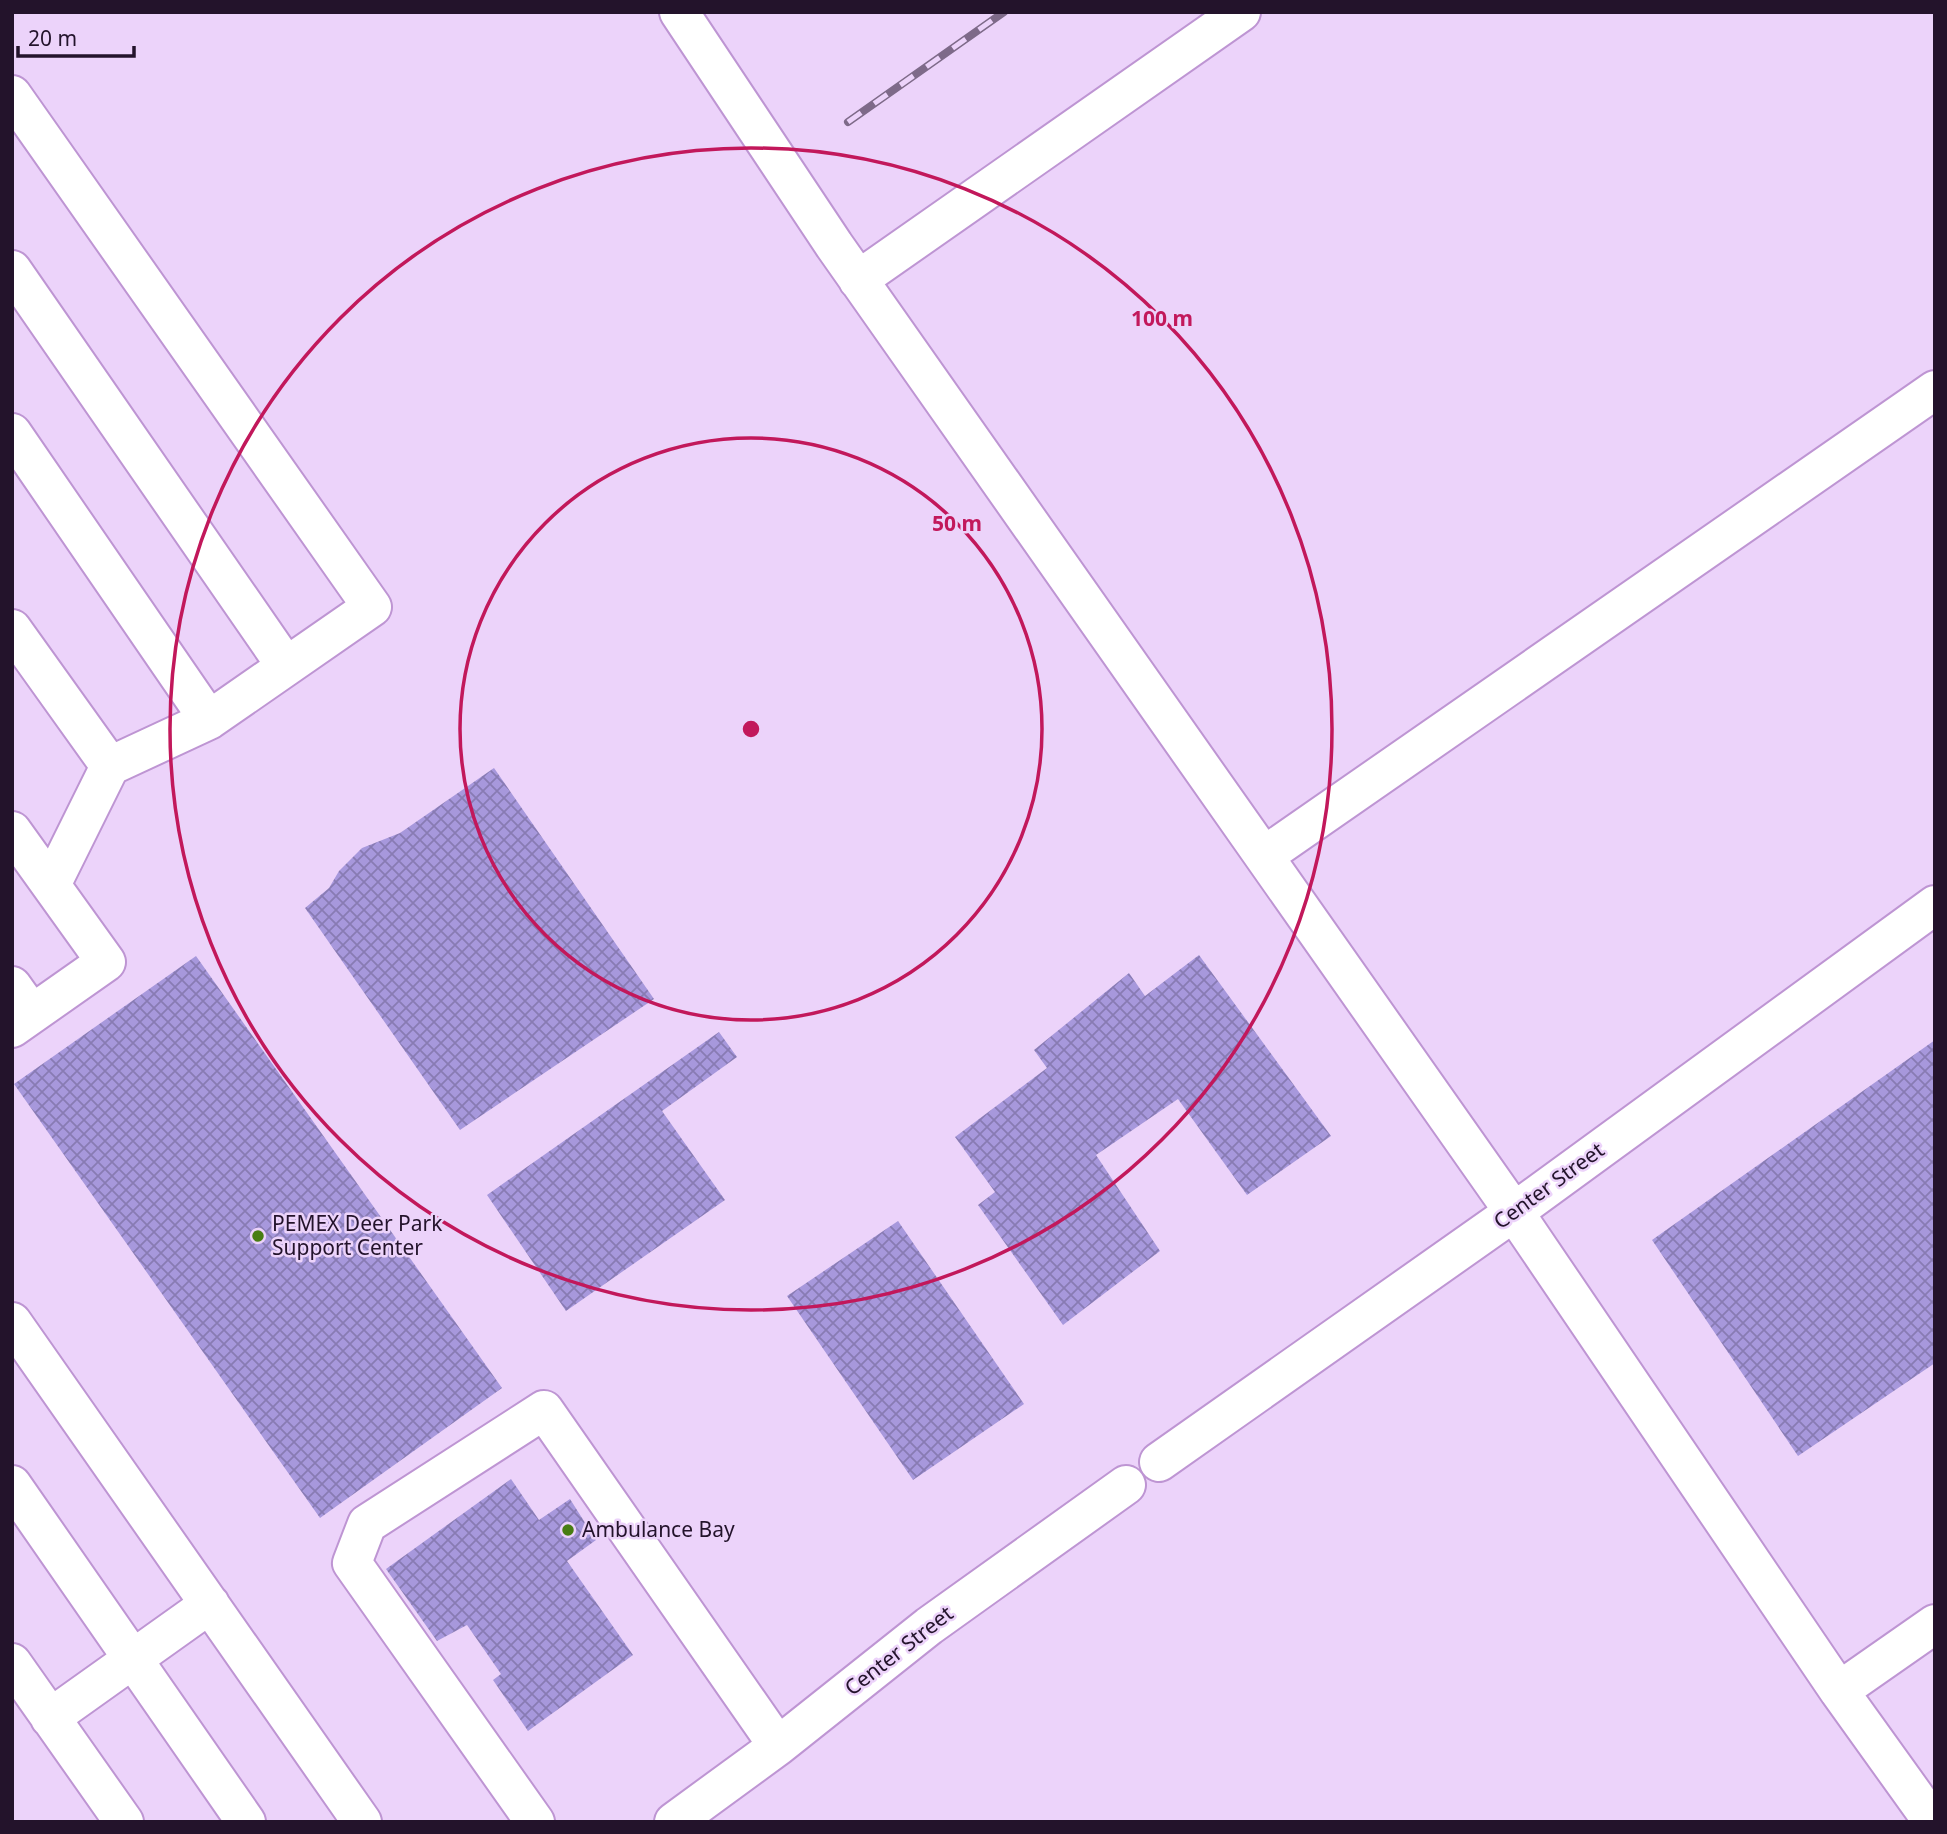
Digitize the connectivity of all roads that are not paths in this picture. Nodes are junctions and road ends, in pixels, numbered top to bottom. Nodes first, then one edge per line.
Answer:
1 (679, 12) edge
2 (1241, 12) edge
3 (12, 95) edge
4 (12, 270) edge
5 (858, 280) junction
6 (1935, 390) edge
7 (12, 433) edge
8 (12, 629) edge
9 (286, 666) junction
10 (209, 720) junction
11 (110, 766) junction
12 (12, 831) edge
13 (1264, 856) junction
14 (51, 885) junction
15 (1935, 905) edge
16 (19, 1009) edge
17 (1514, 1212) junction
18 (12, 1322) edge
19 (1159, 1462) dead end
20 (12, 1485) edge
21 (1126, 1485) dead end
22 (210, 1604) junction
23 (1935, 1624) edge
24 (134, 1658) junction
25 (12, 1663) edge
26 (1839, 1691) junction
27 (50, 1718) junction
28 (778, 1746) junction
29 (124, 1822) edge
30 (246, 1822) edge
31 (362, 1822) edge
32 (535, 1822) edge
33 (674, 1822) edge
34 (1933, 1822) edge

1 - 5 lane
2 - 5 lane
3 - 9 lane
4 - 9 lane
5 - 13 lane
6 - 13 lane
7 - 10 lane
8 - 11 lane
9 - 10 lane
10 - 11 lane
11 - 14 lane
12 - 14 lane
13 - 17 lane
14 - 16 lane
15 - 17 lane, Center Street
17 - 19 lane, Center Street
17 - 26 lane
18 - 22 lane
20 - 24 lane
21 - 28 lane, Center Street
22 - 24 lane
22 - 31 lane
23 - 26 lane
24 - 27 lane
24 - 30 lane
25 - 27 lane
26 - 34 lane
27 - 29 lane
28 - 32 lane
28 - 33 lane, Center Street

